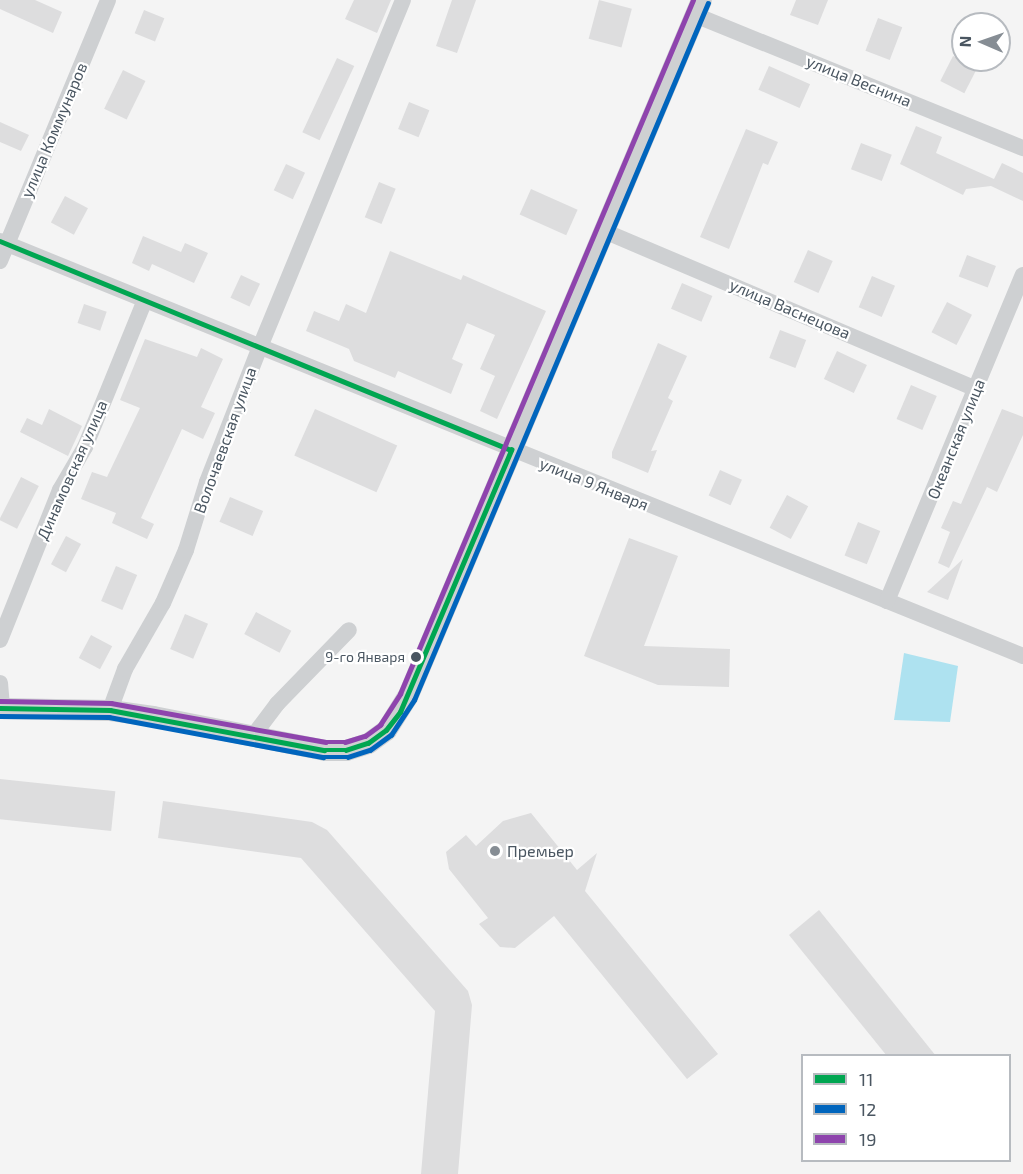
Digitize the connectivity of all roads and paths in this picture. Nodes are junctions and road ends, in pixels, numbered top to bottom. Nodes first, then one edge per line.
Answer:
1 (108, 0) edge
2 (403, 0) edge
3 (698, 7) edge
4 (1023, 148) edge
5 (603, 231) junction
6 (4, 242) edge
7 (0, 261) edge
8 (1023, 275) edge
9 (145, 300) junction
10 (260, 347) junction
11 (975, 389) junction
12 (511, 450) junction
13 (887, 602) junction
14 (349, 630) dead end
15 (0, 640) edge
16 (1023, 656) edge
17 (0, 683) edge
18 (1, 708) edge
19 (110, 710) junction
20 (253, 736) junction

1 - 6 street, улица Коммунаров
2 - 10 street, Волочаевская улица
3 - 4 street, улица Веснина
3 - 5 street
5 - 11 street, улица Васнецова
5 - 12 street
6 - 7 street, улица Коммунаров
6 - 9 street, улица 9 Января
8 - 11 street, Океанская улица
9 - 10 street, улица 9 Января
9 - 15 street, Динамовская улица
10 - 12 street, улица 9 Января
10 - 19 street, Волочаевская улица
11 - 13 street, Океанская улица
12 - 13 street, улица 9 Января
12 - 20 street
13 - 16 street, улица 9 Января
14 - 20 street
17 - 18 street
18 - 19 street
19 - 20 street

